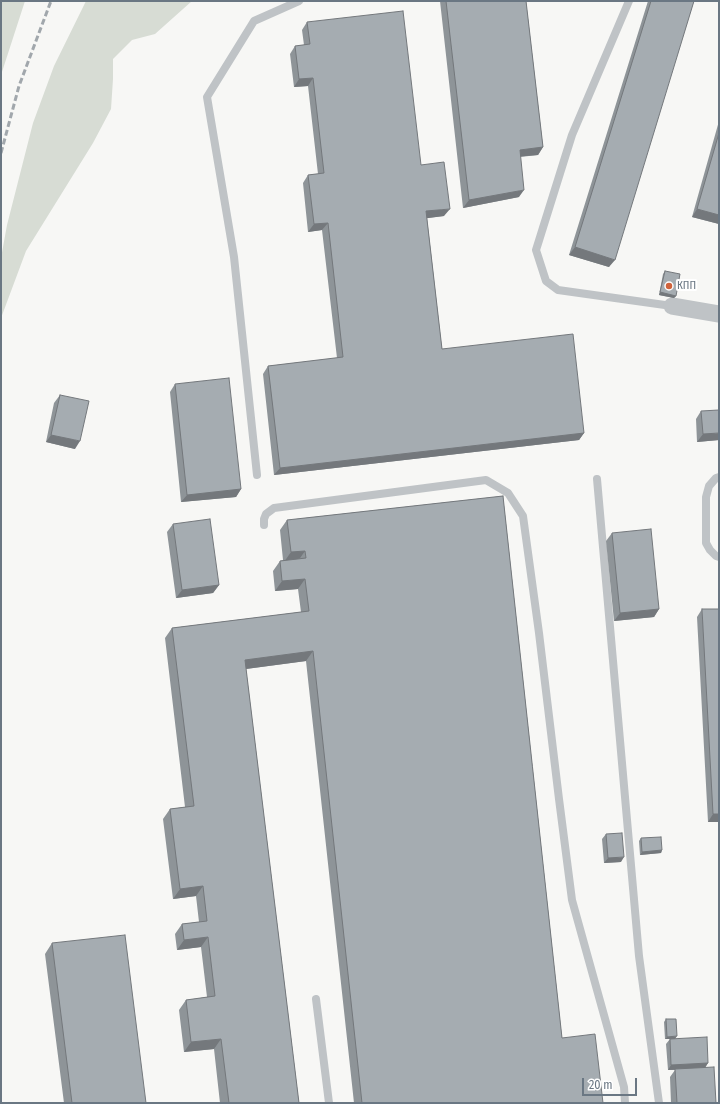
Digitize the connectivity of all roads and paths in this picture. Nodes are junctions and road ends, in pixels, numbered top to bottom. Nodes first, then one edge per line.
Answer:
1 (299, 1) edge
2 (629, 1) edge
3 (672, 306) joint
4 (719, 314) edge
5 (257, 475) dead end
6 (719, 477) edge
7 (597, 479) dead end
8 (264, 525) dead end
9 (719, 557) edge
10 (316, 999) dead end
11 (329, 1103) edge
12 (625, 1103) edge
13 (659, 1103) edge

1 - 5 lane
2 - 3 lane
3 - 4 street
6 - 9 lane
7 - 13 lane
8 - 12 lane
10 - 11 lane

